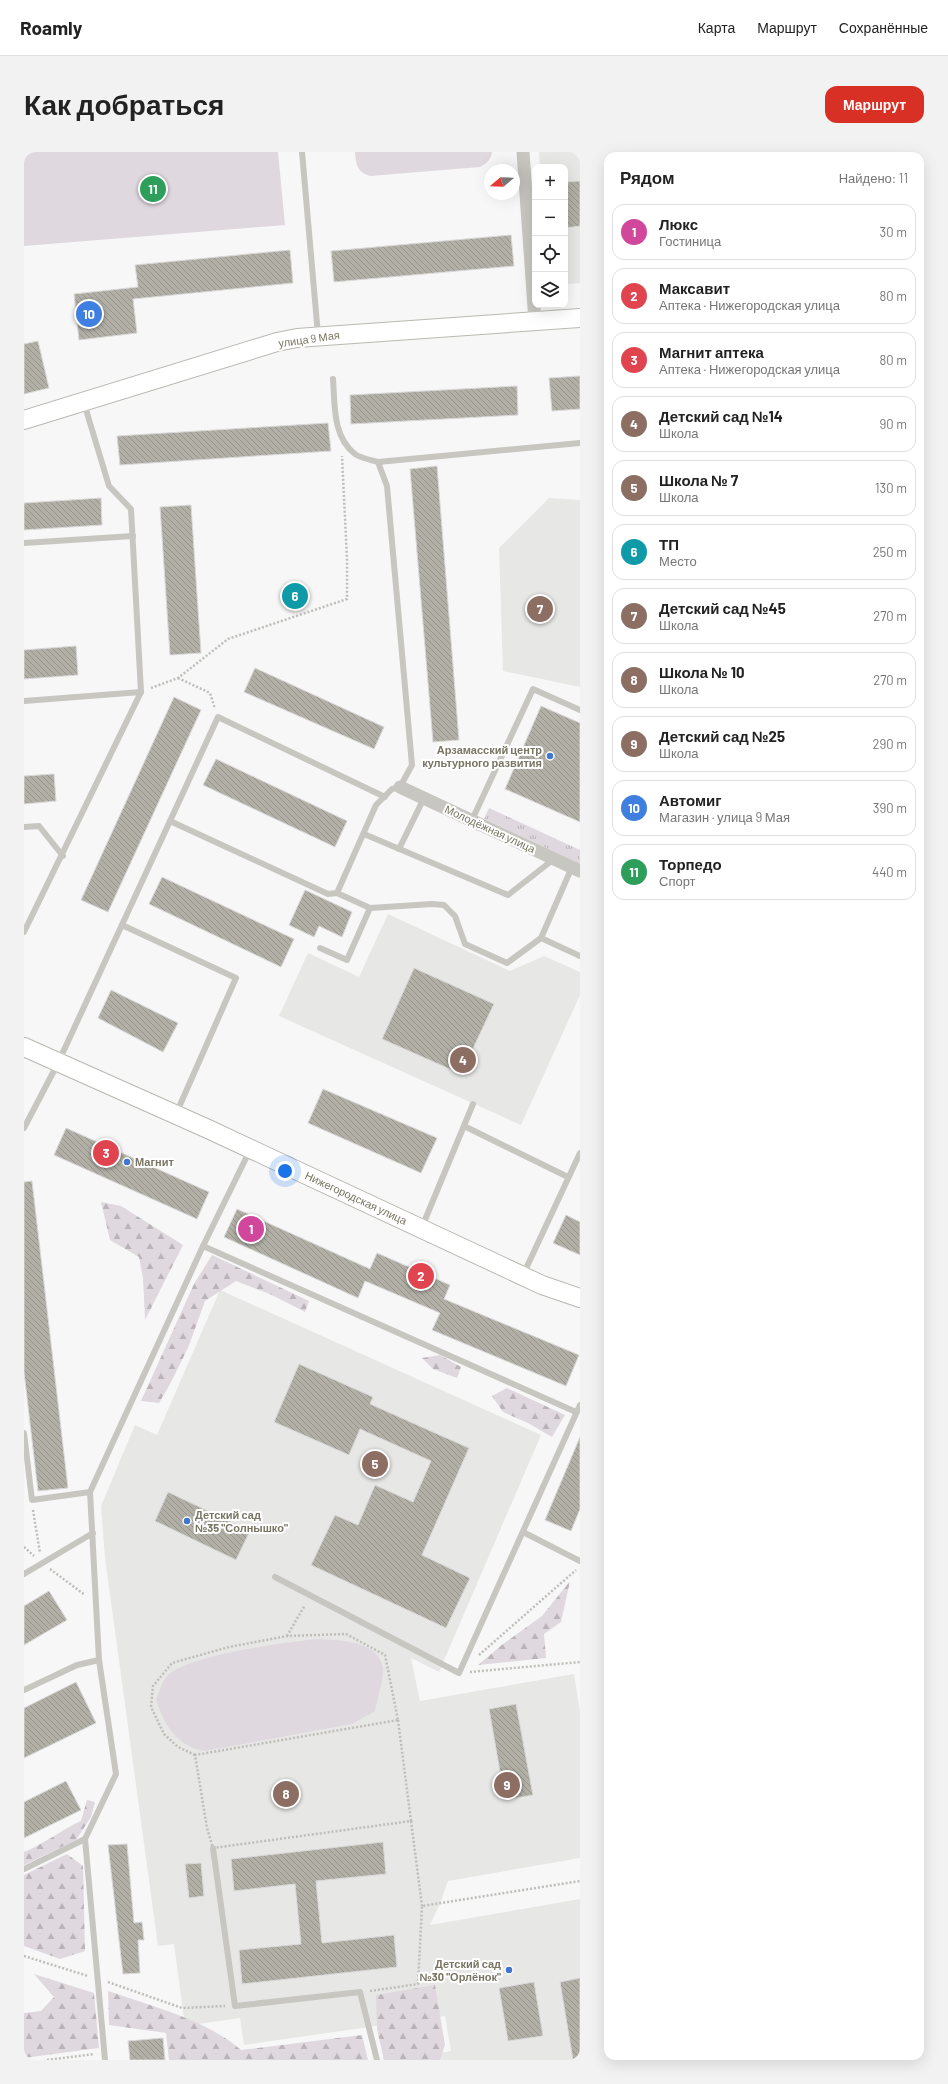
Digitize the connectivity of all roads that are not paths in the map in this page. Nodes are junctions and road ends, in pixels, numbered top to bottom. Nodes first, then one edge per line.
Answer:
1 (302, 152) edge
2 (523, 152) edge
3 (580, 318) edge
4 (535, 321) junction
5 (318, 335) junction
6 (333, 379) dead end
7 (83, 401) junction
8 (24, 420) edge
9 (580, 443) edge
10 (378, 462) junction
11 (133, 536) junction
12 (24, 543) edge
13 (141, 692) junction
14 (24, 701) edge
15 (580, 710) edge
16 (400, 787) junction
17 (385, 797) junction
18 (424, 798) junction
19 (472, 820) junction
20 (170, 821) junction
21 (24, 827) edge
22 (364, 834) junction
23 (399, 849) junction
24 (62, 856) junction
25 (554, 859) junction
26 (576, 869) edge
27 (337, 893) junction
28 (370, 908) junction
29 (122, 925) junction
30 (24, 932) edge
31 (541, 938) junction
32 (320, 948) dead end
33 (580, 956) edge
34 (24, 1047) edge
35 (58, 1063) junction
36 (473, 1104) dead end
37 (176, 1115) junction
38 (464, 1126) junction
39 (24, 1128) edge
40 (251, 1149) junction
41 (580, 1153) edge
42 (568, 1177) junction
43 (422, 1229) junction
44 (204, 1246) junction
45 (523, 1276) junction
46 (580, 1298) edge
47 (580, 1405) edge
48 (576, 1412) junction
49 (24, 1433) edge
50 (90, 1492) junction
51 (523, 1532) junction
52 (93, 1533) junction
53 (580, 1560) edge
54 (24, 1574) edge
55 (275, 1577) dead end
56 (99, 1660) junction
57 (24, 1690) edge
58 (85, 1839) junction
59 (213, 1848) road end
60 (24, 1869) edge
61 (105, 2060) edge
62 (377, 2060) edge

1 - 5 lane
2 - 4 street
3 - 4 street, улица 9 Мая
4 - 5 street, улица 9 Мая
5 - 7 street, улица 9 Мая
6 - 10 lane
7 - 8 street, улица 9 Мая
7 - 11 lane
9 - 10 lane
10 - 16 lane
11 - 12 lane
11 - 13 lane
13 - 14 lane
13 - 24 lane
15 - 19 lane
16 - 17 lane
16 - 18 street, Молодёжная улица
17 - 20 lane
17 - 22 lane
18 - 19 street, Молодёжная улица
18 - 23 lane
19 - 25 street, Молодёжная улица
20 - 27 lane
20 - 29 lane
21 - 24 lane
22 - 23 lane
22 - 27 lane
23 - 25 lane
24 - 30 lane
25 - 26 street, Молодёжная улица
26 - 31 lane
27 - 28 lane
28 - 31 lane
28 - 32 lane
29 - 35 lane
29 - 37 lane
31 - 33 lane
34 - 35 street, Нижегородская улица
35 - 37 street, Нижегородская улица
35 - 39 lane
36 - 38 lane
37 - 40 street, Нижегородская улица
38 - 42 lane
38 - 43 lane
40 - 43 street, Нижегородская улица
40 - 44 lane
41 - 42 lane
42 - 45 lane
43 - 45 street, Нижегородская улица
44 - 48 lane
44 - 50 lane
45 - 46 street, Нижегородская улица
47 - 48 lane
48 - 51 lane
49 - 50 lane
50 - 52 lane
51 - 53 lane
51 - 55 lane
52 - 54 lane
52 - 56 lane
56 - 57 lane
56 - 58 lane
58 - 60 lane
58 - 61 lane
59 - 62 lane

